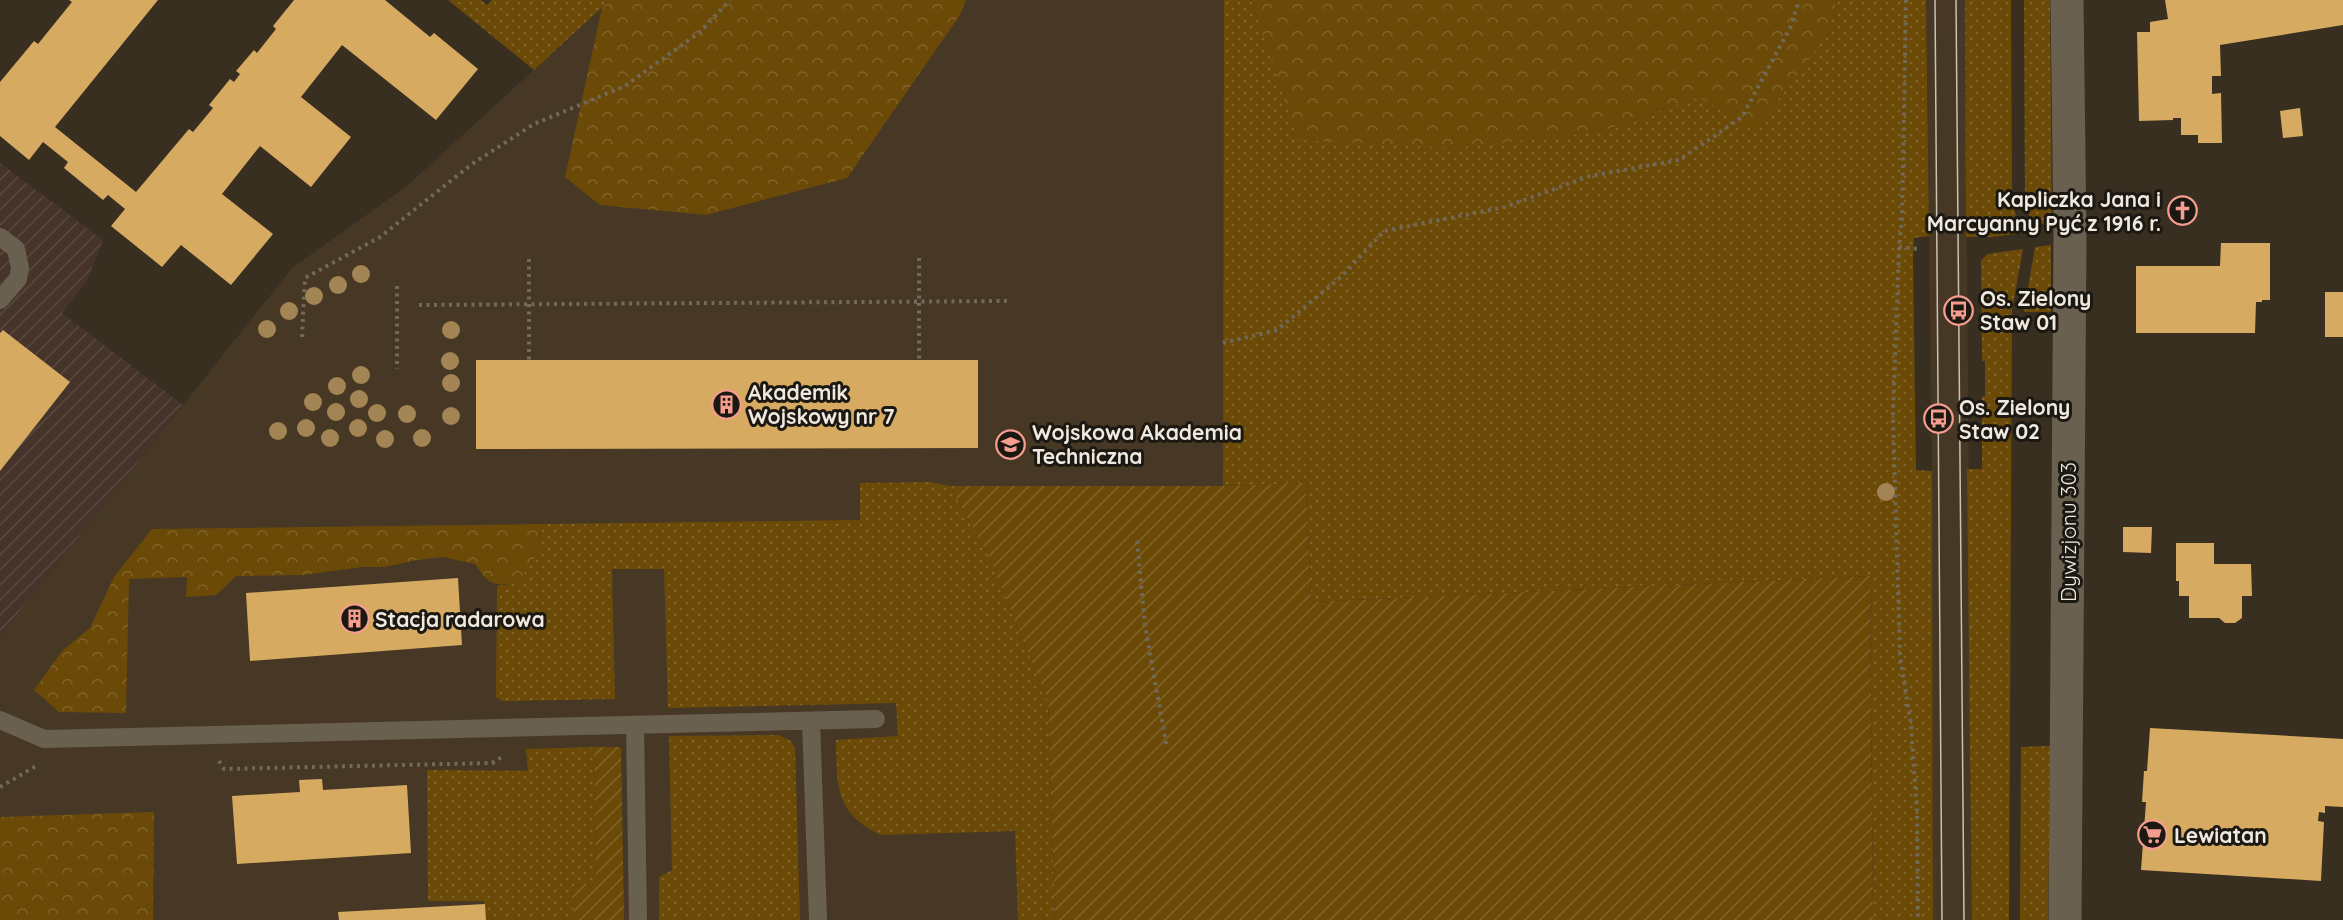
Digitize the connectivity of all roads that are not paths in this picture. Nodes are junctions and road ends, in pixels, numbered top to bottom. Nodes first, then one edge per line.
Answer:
1 (2067, 0) edge
2 (0, 237) edge
3 (0, 300) edge
4 (876, 719) dead end
5 (0, 720) edge
6 (811, 721) junction
7 (634, 725) junction
8 (638, 920) edge
9 (818, 920) edge
10 (2065, 920) edge

1 - 10 street, Dywizjonu 303
2 - 3 lane
4 - 6 lane
5 - 7 lane
6 - 7 lane
6 - 9 lane
7 - 8 lane

